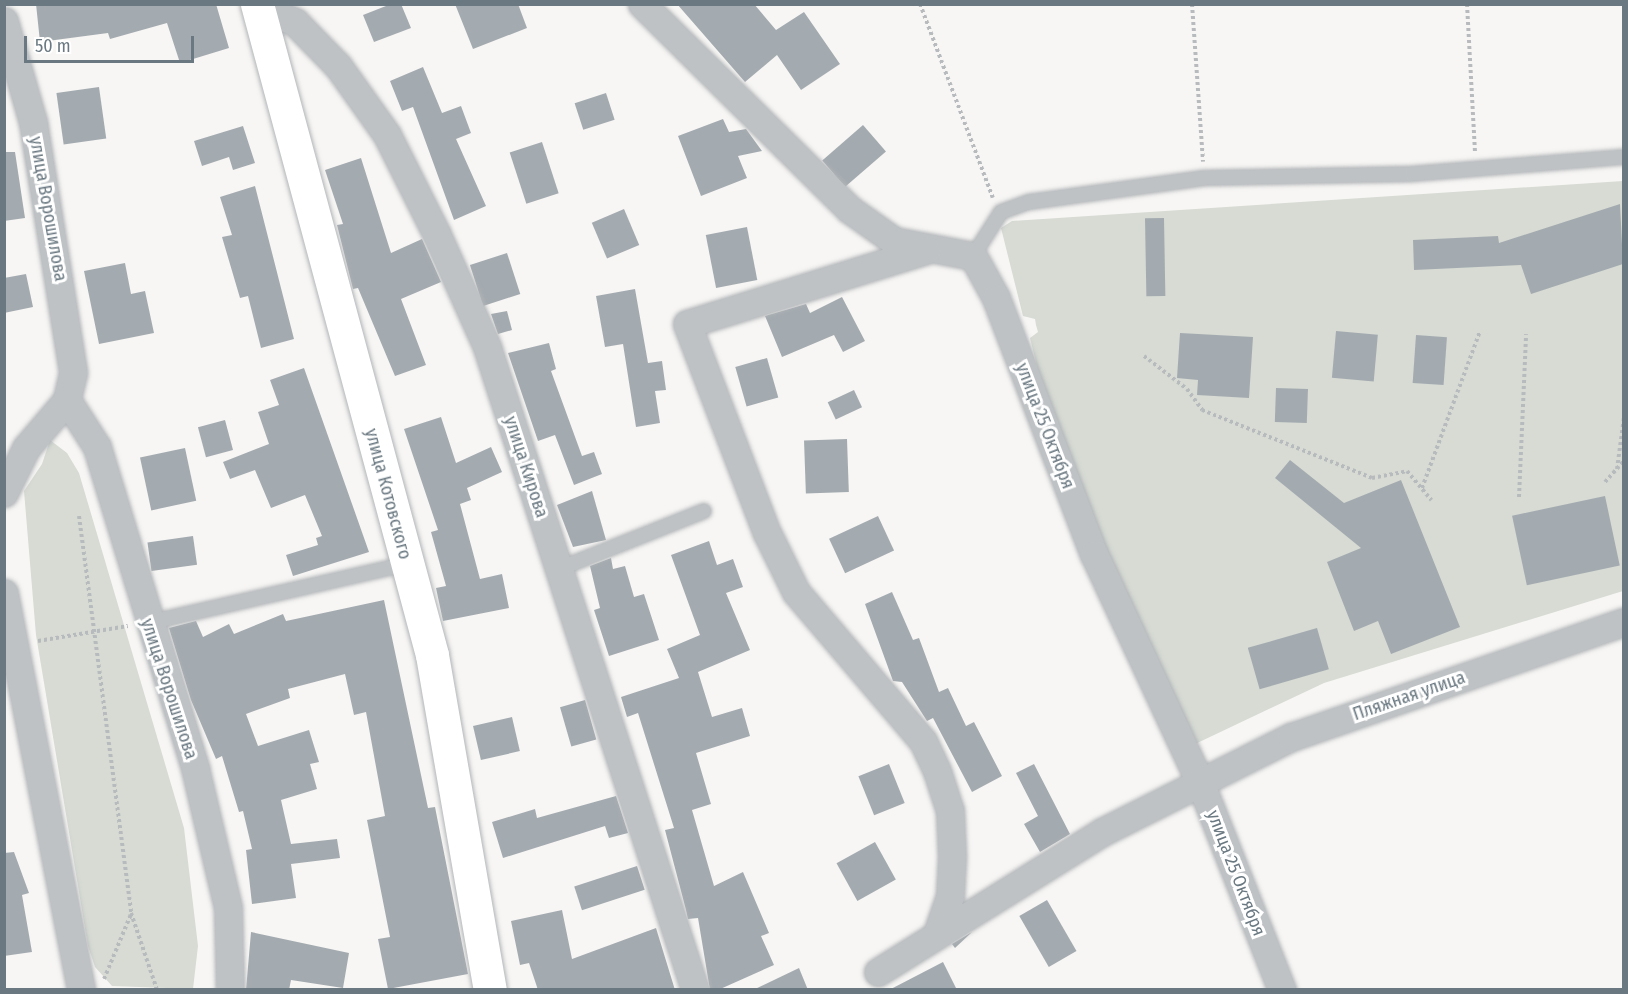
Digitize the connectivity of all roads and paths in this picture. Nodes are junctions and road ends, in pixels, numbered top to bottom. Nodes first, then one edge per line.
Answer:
1 (642, 4) edge
2 (920, 4) edge
3 (1192, 4) edge
4 (1467, 4) edge
5 (257, 5) edge
6 (4, 21) edge
7 (1623, 157) edge
8 (1476, 169) junction
9 (1204, 178) junction
10 (1001, 212) junction
11 (926, 250) junction
12 (973, 256) junction
13 (1480, 331) dead end
14 (1526, 334) dead end
15 (1144, 356) dead end
16 (67, 400) junction
17 (1623, 417) edge
18 (1623, 461) edge
19 (1617, 469) junction
20 (6, 480) edge
21 (1605, 482) dead end
22 (1422, 489) junction
23 (1519, 497) dead end
24 (1431, 500) dead end
25 (704, 511) dead end
26 (79, 516) dead end
27 (407, 564) junction
28 (559, 569) junction
29 (4, 593) edge
30 (1623, 622) edge
31 (147, 623) junction
32 (97, 631) junction
33 (14, 645) junction
34 (1200, 782) junction
35 (131, 913) junction
36 (938, 931) junction
37 (878, 972) dead end
38 (486, 989) edge
39 (81, 990) edge
40 (100, 990) edge
41 (157, 990) edge
42 (230, 990) edge
43 (695, 990) edge
44 (1282, 990) edge

1 - 11 street
2 - 10 path
3 - 9 path
4 - 8 path
5 - 27 highway, улица Котовского
5 - 28 street, улица Кирова
6 - 16 street, улица Ворошилова
7 - 8 lane
8 - 9 lane
9 - 10 lane
10 - 12 lane
11 - 12 street
11 - 36 street
12 - 34 street, улица 25 Октября
13 - 22 path
14 - 23 path
15 - 22 path
16 - 20 street, улица Ворошилова
16 - 31 street, улица Ворошилова
17 - 19 path
18 - 19 path
19 - 21 path
22 - 24 path
25 - 28 lane
26 - 32 path
27 - 31 lane
27 - 38 highway, улица Котовского
28 - 43 street, улица Кирова
29 - 33 street
30 - 34 street, Пляжная улица
31 - 32 path
31 - 42 street, улица Ворошилова
32 - 33 path
32 - 35 path
33 - 39 street
34 - 36 street, Пляжная улица
34 - 44 street, улица 25 Октября
35 - 40 path
35 - 41 path
36 - 37 street, Пляжная улица

